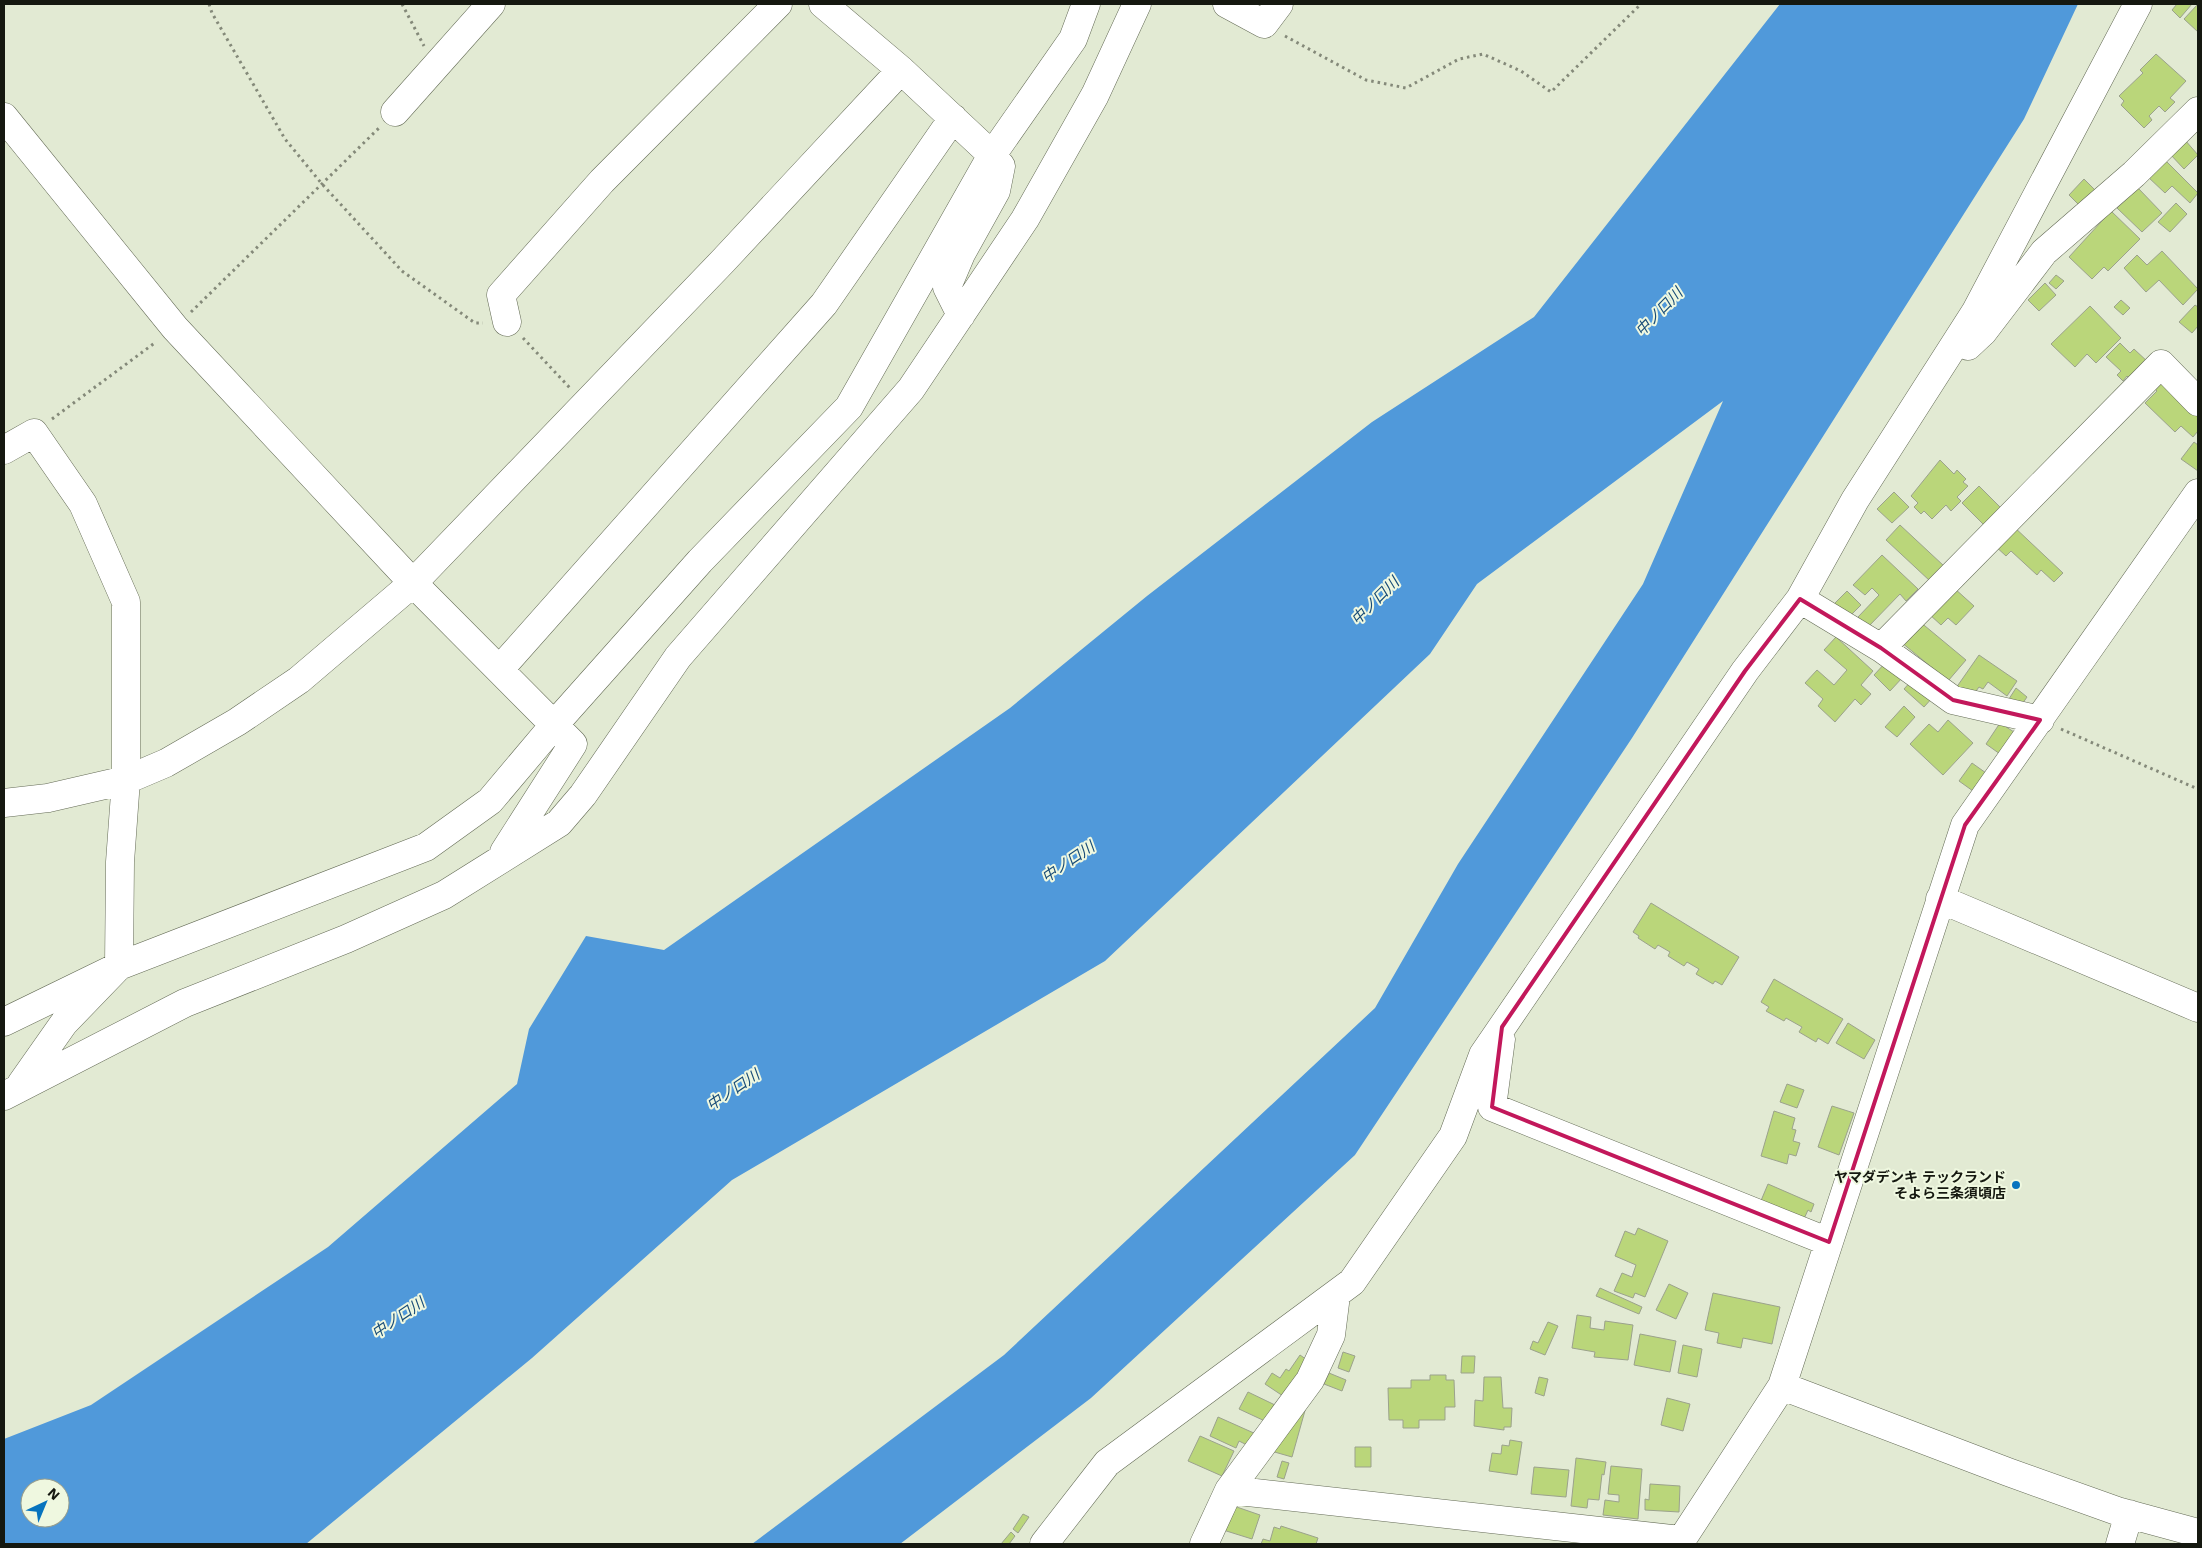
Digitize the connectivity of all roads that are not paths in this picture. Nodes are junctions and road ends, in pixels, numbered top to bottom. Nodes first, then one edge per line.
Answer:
1 (491, 4) edge
2 (778, 4) edge
3 (823, 4) edge
4 (1086, 4) edge
5 (1137, 4) edge
6 (1227, 4) edge
7 (2138, 4) edge
8 (1272, 14) edge
9 (902, 70) junction
10 (2198, 111) edge
11 (396, 112) road end
12 (4, 117) edge
13 (953, 118) junction
14 (992, 155) junction
15 (961, 315) junction
16 (508, 322) road end
17 (1939, 372) junction
18 (2198, 402) edge
19 (4, 450) edge
20 (2198, 493) edge
21 (413, 583) junction
22 (1800, 599) junction
23 (1881, 648) junction
24 (500, 669) junction
25 (2040, 720) junction
26 (554, 725) junction
27 (126, 780) junction
28 (4, 803) edge
29 (500, 858) junction
30 (1940, 899) junction
31 (119, 966) junction
32 (2198, 1008) edge
33 (4, 1022) edge
34 (1502, 1027) junction
35 (11, 1091) edge
36 (1829, 1242) junction
37 (1336, 1295) junction
38 (1782, 1386) junction
39 (1229, 1490) junction
40 (2129, 1514) junction
41 (2198, 1533) edge
42 (1680, 1542) edge
43 (1044, 1544) edge
44 (1204, 1544) edge
45 (2120, 1544) edge

1 - 11 street
2 - 16 street
3 - 9 street
4 - 14 street
5 - 15 street
6 - 8 street
7 - 17 street
9 - 13 street
9 - 21 street
10 - 17 street
12 - 21 street
13 - 14 street
13 - 24 street
14 - 15 street
14 - 26 street
15 - 29 street
17 - 22 street
18 - 23 street
19 - 27 street
20 - 25 street
21 - 24 street
21 - 27 street
22 - 23 street
22 - 34 street
23 - 25 street
24 - 26 street
25 - 30 street
26 - 29 street
26 - 31 street
27 - 28 street
27 - 31 street
29 - 35 street
30 - 32 street
30 - 36 street
31 - 33 street
31 - 35 street
34 - 36 street
34 - 37 street
36 - 38 street
37 - 39 street
37 - 43 street
38 - 40 street
38 - 42 street
39 - 42 street
39 - 44 street
40 - 41 street
40 - 45 street

